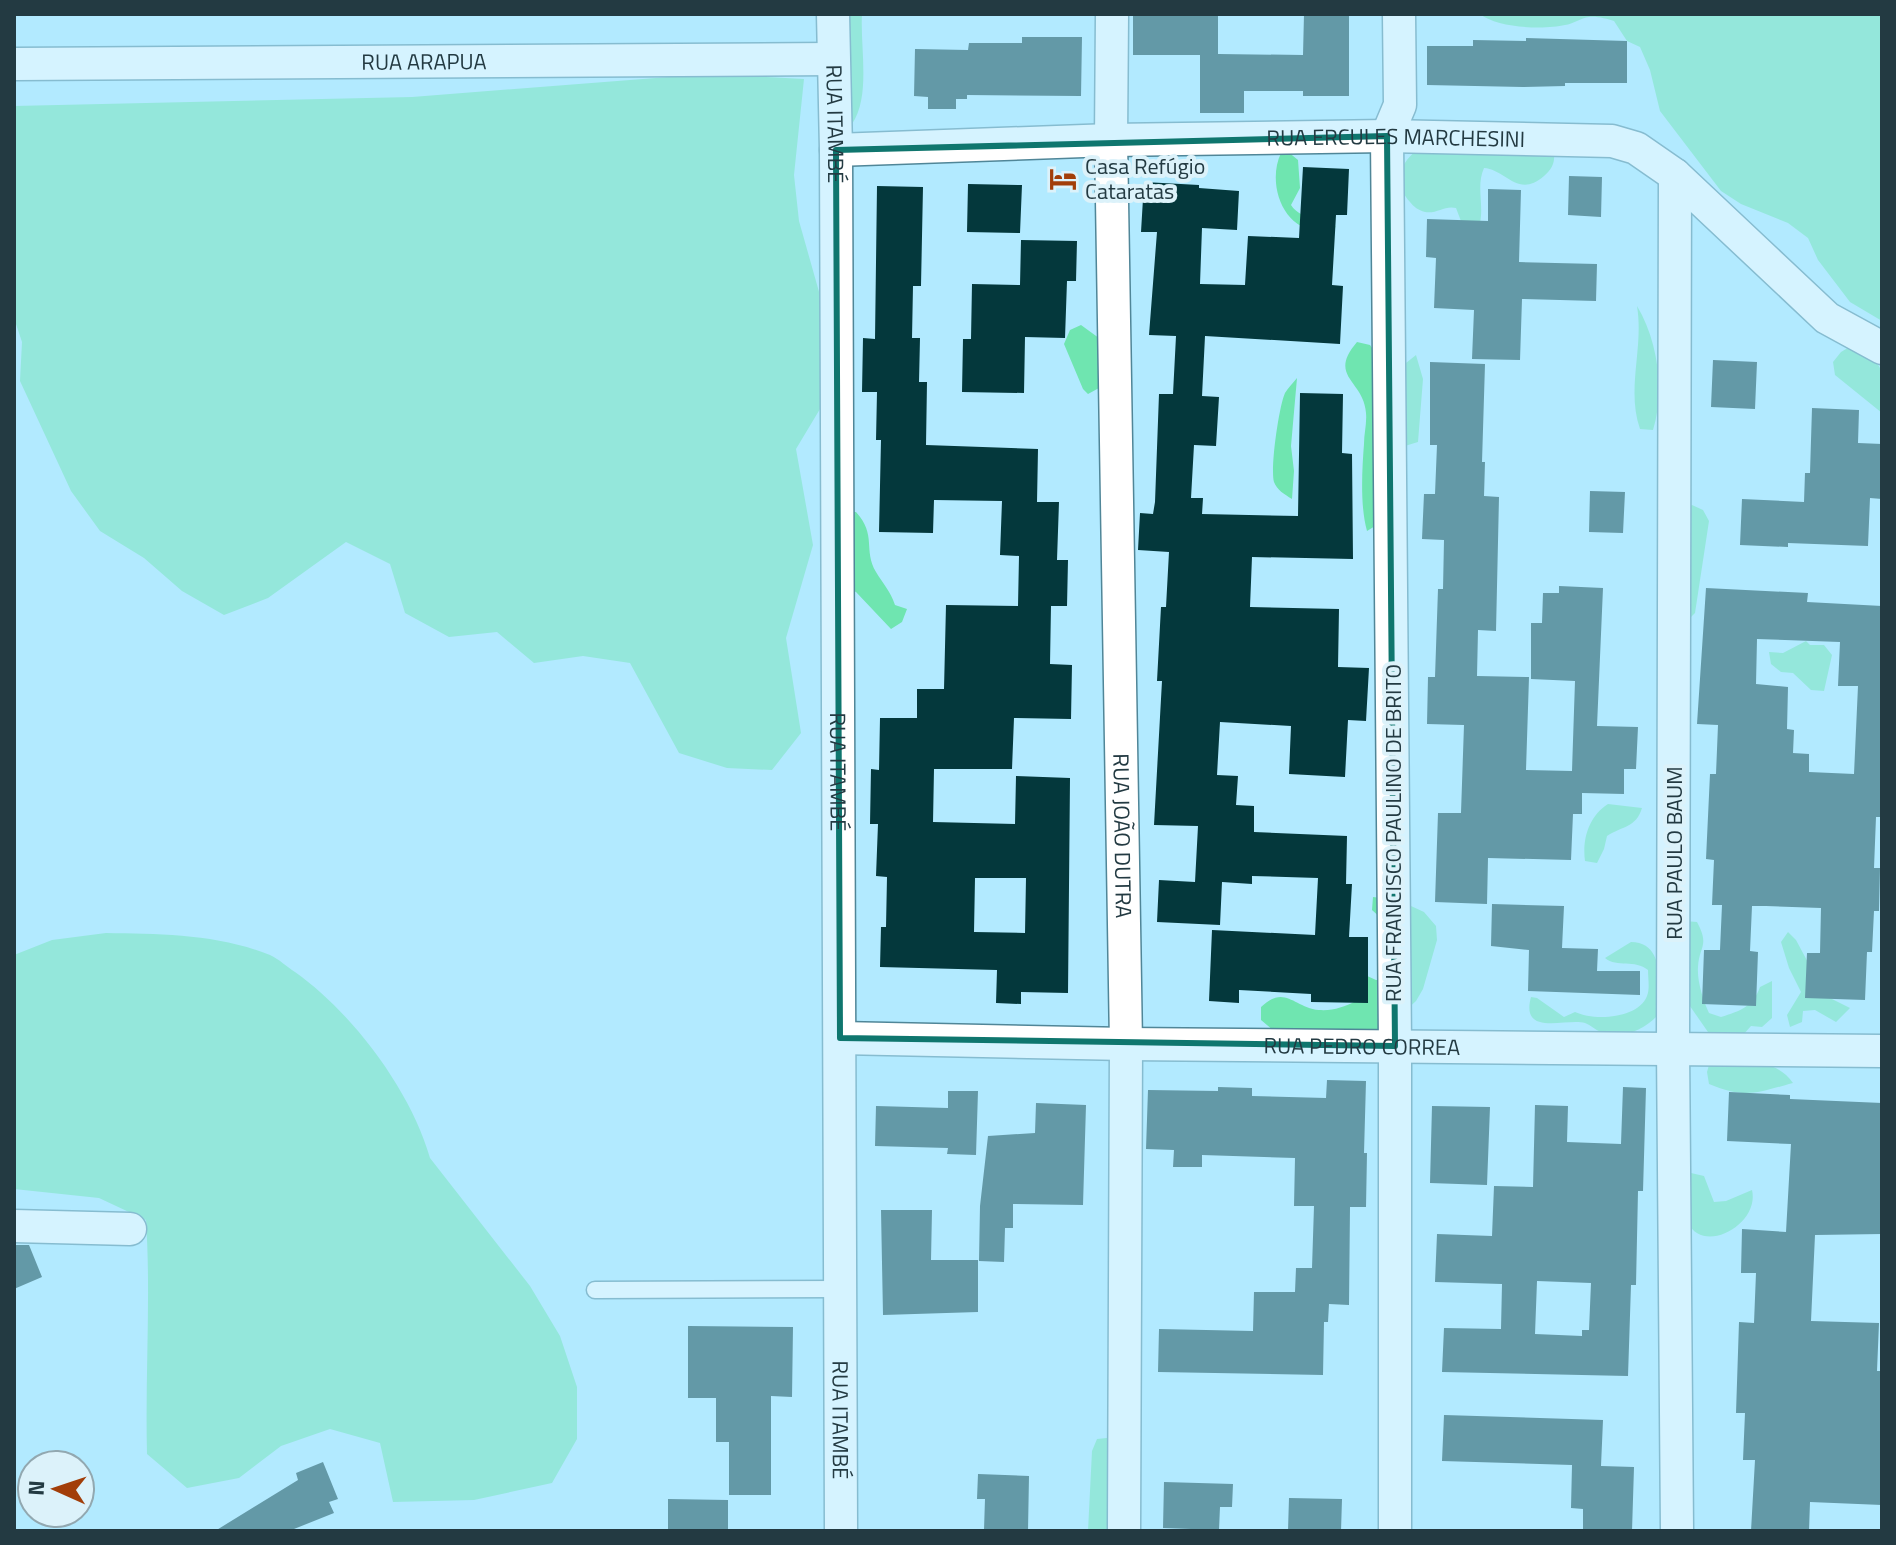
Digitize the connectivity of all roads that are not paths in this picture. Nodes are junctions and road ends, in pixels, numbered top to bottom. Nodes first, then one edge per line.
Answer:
1 (833, 14) edge
2 (1112, 14) edge
3 (1399, 14) edge
4 (833, 59) junction
5 (14, 64) edge
6 (1387, 136) junction
7 (1111, 140) junction
8 (836, 150) junction
9 (1675, 175) junction
10 (1882, 348) edge
11 (840, 1038) junction
12 (1126, 1044) junction
13 (1395, 1046) junction
14 (1673, 1047) junction
15 (1882, 1051) edge
16 (14, 1226) edge
17 (130, 1229) dead end
18 (840, 1289) junction
19 (595, 1290) dead end
20 (841, 1531) edge
21 (1124, 1531) edge
22 (1395, 1531) edge
23 (1677, 1531) edge

1 - 4 street, RUA ITAMBÉ
2 - 7 street, RUA JOÃO DUTRA
3 - 6 street, RUA FRANCISCO PAULINO DE BRITO
4 - 5 street, RUA ARAPUA
4 - 8 street, RUA ITAMBÉ
6 - 7 street, RUA ERCULES MARCHESINI
6 - 9 street, RUA ERCULES MARCHESINI
6 - 13 street, RUA FRANCISCO PAULINO DE BRITO
7 - 8 street, RUA ERCULES MARCHESINI
7 - 12 street, RUA JOÃO DUTRA
8 - 11 street, RUA ITAMBÉ
9 - 10 street, RUA ERCULES MARCHESINI
9 - 14 street, RUA PAULO BAUM
11 - 12 street, RUA PEDRO CORREA
11 - 18 street, RUA ITAMBÉ
12 - 13 street, RUA PEDRO CORREA
12 - 21 street, RUA JOÃO DUTRA
13 - 14 street, RUA PEDRO CORREA
13 - 22 street, RUA FRANCISCO PAULINO DE BRITO
14 - 15 street, RUA PEDRO CORREA
14 - 23 street, RUA PAULO BAUM
16 - 17 street
18 - 19 lane
18 - 20 street, RUA ITAMBÉ

